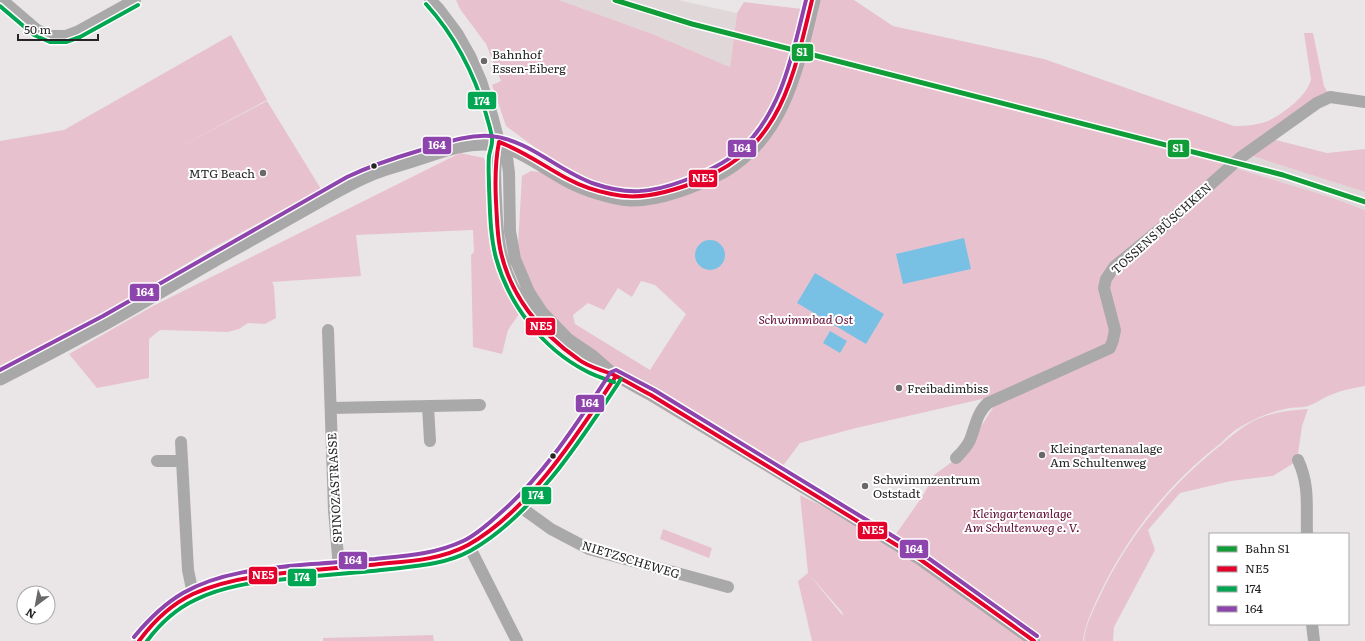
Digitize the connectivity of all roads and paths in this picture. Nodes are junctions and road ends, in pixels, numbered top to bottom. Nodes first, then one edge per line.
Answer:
1 (2, 0) edge
2 (135, 0) edge
3 (430, 0) edge
4 (812, 0) edge
5 (1365, 102) edge
6 (498, 142) junction
7 (328, 330) dead end
8 (616, 376) junction
9 (0, 377) edge
10 (480, 405) dead end
11 (428, 406) junction
12 (331, 408) junction
13 (430, 441) dead end
14 (181, 442) dead end
15 (956, 458) dead end
16 (1298, 460) dead end
17 (157, 461) dead end
18 (182, 461) junction
19 (519, 506) junction
20 (1306, 533) edge
21 (468, 544) junction
22 (339, 568) junction
23 (728, 587) dead end
24 (194, 594) junction
25 (1312, 625) edge
26 (139, 641) edge
27 (517, 641) edge
28 (1034, 641) edge
29 (1314, 641) edge

1 - 2 street
3 - 6 street
4 - 6 street
5 - 15 street, TOSSENS BÜSCHKEN
6 - 8 street
6 - 9 street
7 - 12 street, SPINOZASTRASSE
8 - 19 street
8 - 28 street
10 - 11 street
11 - 12 street
11 - 13 street
12 - 22 street, SPINOZASTRASSE
14 - 18 street
16 - 20 street
17 - 18 street
18 - 24 street
19 - 21 street
19 - 23 street, NIETZSCHEWEG
21 - 22 street
21 - 27 street
22 - 24 street
24 - 26 street
25 - 29 street

